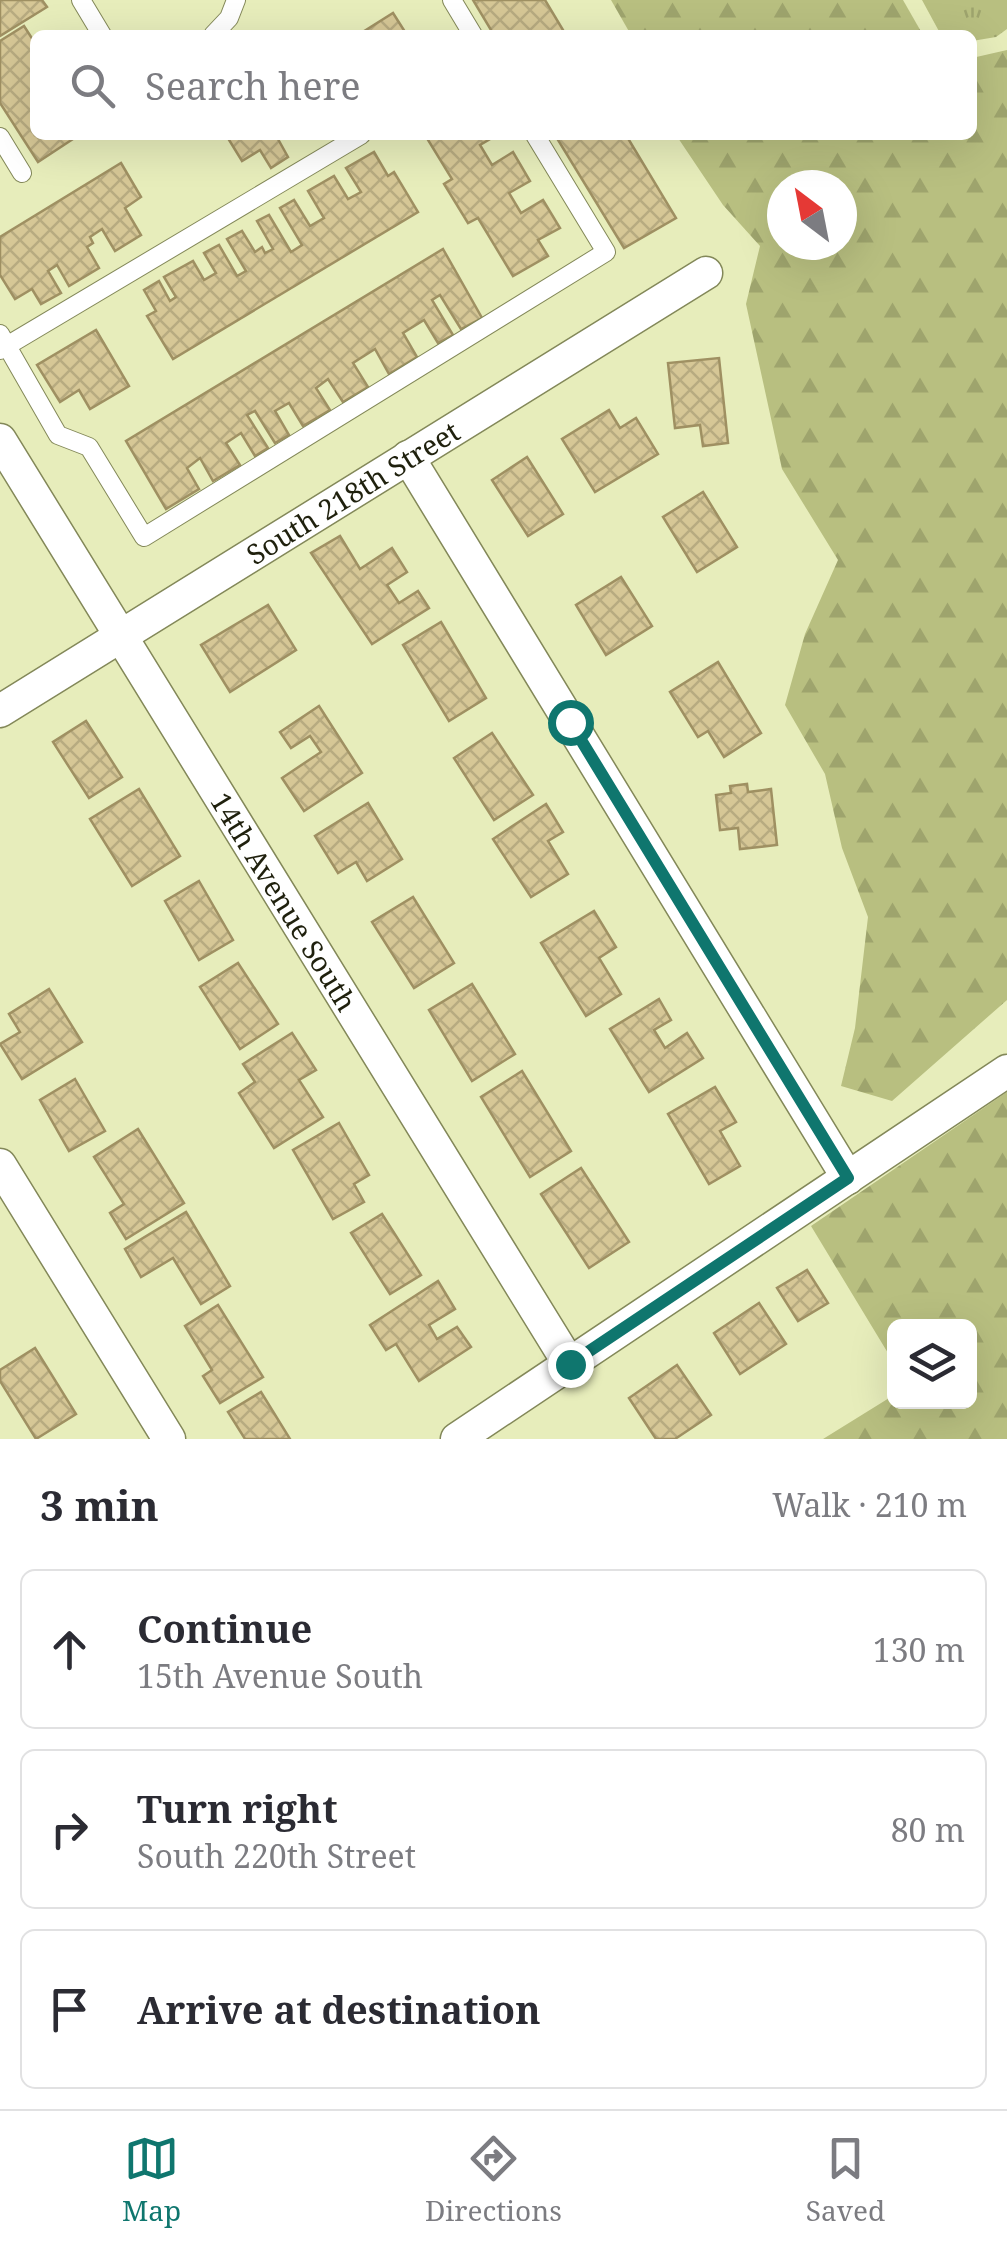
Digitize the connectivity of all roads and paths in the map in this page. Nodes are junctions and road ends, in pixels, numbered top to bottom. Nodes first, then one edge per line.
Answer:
1 (81, 0) edge
2 (236, 0) edge
3 (452, 0) edge
4 (99, 30) edge
5 (218, 30) edge
6 (470, 30) edge
7 (0, 137) edge
8 (352, 140) edge
9 (537, 140) edge
10 (22, 173) dead end
11 (706, 273) dead end
12 (2, 344) edge
13 (0, 440) edge
14 (408, 457) junction
15 (120, 635) junction
16 (0, 711) edge
17 (1007, 1071) edge
18 (0, 1165) edge
19 (848, 1178) junction
20 (570, 1364) junction
21 (170, 1439) edge
22 (457, 1439) edge

1 - 4 lane
2 - 5 lane
3 - 6 lane
7 - 10 lane
8 - 12 lane
9 - 12 lane
11 - 14 street, South 218th Street
13 - 15 street, 14th Avenue South
14 - 15 street, South 218th Street
14 - 19 street
15 - 16 street, South 218th Street
15 - 20 street, 14th Avenue South
17 - 19 street
18 - 21 street
19 - 20 street
20 - 22 street

